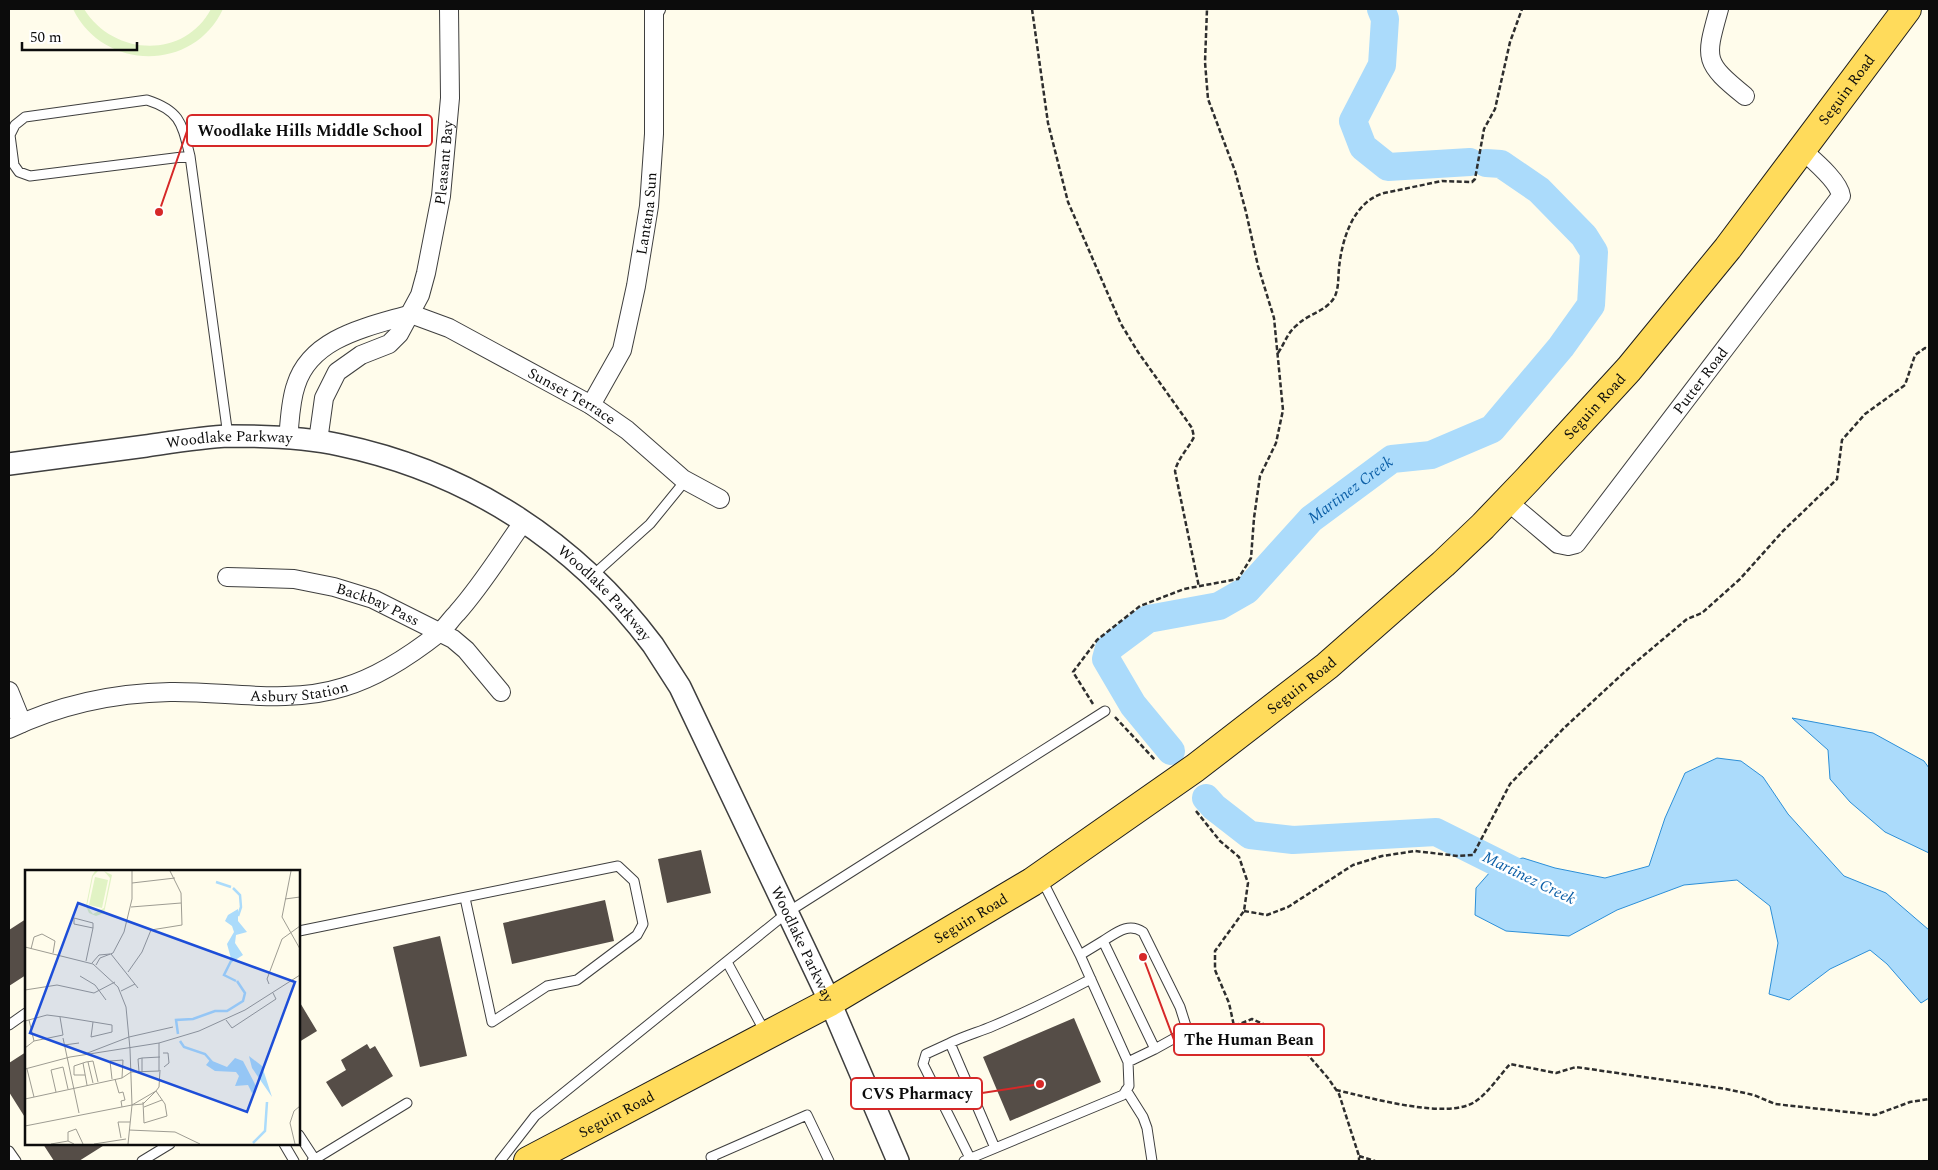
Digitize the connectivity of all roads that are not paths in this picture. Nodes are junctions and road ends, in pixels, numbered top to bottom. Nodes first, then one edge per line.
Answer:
1 (449, 9) edge
2 (655, 9) edge
3 (1720, 9) edge
4 (1907, 9) edge
5 (1745, 96) dead end
6 (1802, 150) junction
7 (190, 156) junction
8 (411, 314) junction
9 (333, 341) junction
10 (348, 363) junction
11 (591, 405) junction
12 (228, 436) junction
13 (288, 438) junction
14 (318, 441) junction
15 (9, 464) edge
16 (685, 481) junction
17 (720, 500) dead end
18 (1506, 500) junction
19 (524, 521) junction
20 (592, 576) junction
21 (227, 577) dead end
22 (440, 632) junction
23 (9, 691) edge
24 (501, 692) dead end
25 (1105, 711) road end
26 (16, 726) edge
27 (1041, 877) junction
28 (465, 898) junction
29 (788, 912) junction
30 (300, 931) edge
31 (1103, 941) junction
32 (1080, 955) junction
33 (727, 962) junction
34 (1091, 979) junction
35 (830, 1002) junction
36 (25, 1014) edge
37 (9, 1025) edge
38 (767, 1035) junction
39 (950, 1043) junction
40 (1155, 1049) junction
41 (1128, 1062) junction
42 (1126, 1090) junction
43 (407, 1102) dead end
44 (300, 1138) edge
45 (168, 1145) edge
46 (285, 1145) edge
47 (995, 1148) junction
48 (9, 1151) edge
49 (967, 1160) edge
50 (16, 1161) edge
51 (142, 1161) edge
52 (294, 1161) edge
53 (315, 1161) edge
54 (500, 1161) edge
55 (528, 1161) edge
56 (713, 1161) edge
57 (829, 1161) edge
58 (898, 1161) edge
59 (1152, 1161) edge

1 - 8 street, Pleasant Bay
2 - 11 street, Lantana Sun
3 - 5 street
4 - 6 main road, Seguin Road
6 - 18 main road, Seguin Road
6 - 18 street, Putter Road
7 - 7 lane
7 - 12 lane
8 - 9 street
8 - 10 street, Pleasant Bay
8 - 11 street, Sunset Terrace
9 - 10 street
9 - 13 street
10 - 14 street, Pleasant Bay
11 - 16 street, Sunset Terrace
12 - 13 street, Woodlake Parkway
12 - 15 street, Woodlake Parkway
13 - 14 street, Woodlake Parkway
14 - 19 street, Woodlake Parkway
16 - 17 street, Sunset Terrace
16 - 20 lane
18 - 27 main road, Seguin Road
19 - 20 street, Woodlake Parkway
19 - 22 street, Asbury Station
20 - 29 street, Woodlake Parkway
21 - 22 street, Backbay Pass
22 - 24 street, Backbay Pass
22 - 26 street, Asbury Station
23 - 26 street
25 - 29 lane
27 - 32 lane
27 - 35 main road, Seguin Road
28 - 28 lane
28 - 30 lane
29 - 33 lane
29 - 35 street, Woodlake Parkway
31 - 32 lane
31 - 40 lane
31 - 40 lane
32 - 34 lane
33 - 38 lane
33 - 54 lane
34 - 39 lane
34 - 41 lane
35 - 38 main road, Seguin Road
35 - 58 street, Woodlake Parkway
36 - 37 lane
38 - 55 main road, Seguin Road
39 - 47 lane
39 - 49 lane
40 - 41 lane
41 - 42 lane
42 - 47 lane
42 - 59 lane
43 - 53 lane
44 - 53 lane
45 - 51 lane
46 - 52 lane
47 - 49 lane
48 - 50 lane
56 - 57 lane

